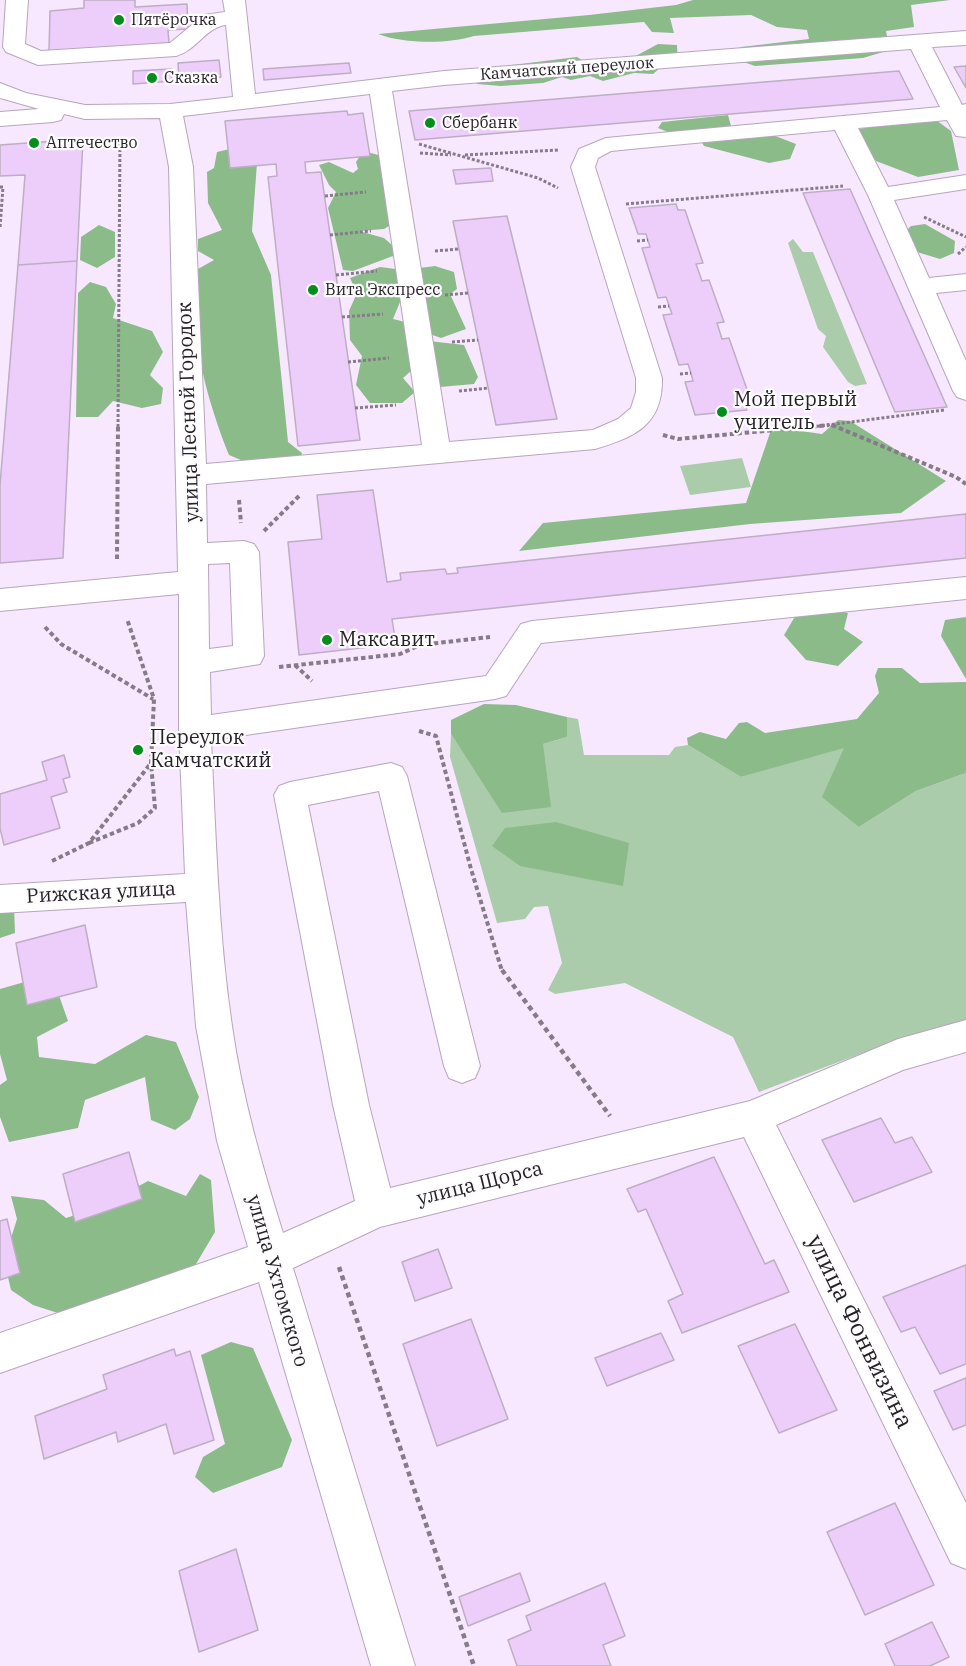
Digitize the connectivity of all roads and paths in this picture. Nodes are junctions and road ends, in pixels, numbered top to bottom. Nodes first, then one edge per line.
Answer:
1 (11, 7) edge
2 (235, 9) edge
3 (966, 38) edge
4 (918, 42) junction
5 (380, 86) junction
6 (6, 95) edge
7 (244, 100) junction
8 (170, 111) junction
9 (85, 112) junction
10 (0, 119) edge
11 (962, 119) edge
12 (843, 122) junction
13 (120, 136) dead end
14 (418, 144) dead end
15 (389, 152) junction
16 (587, 154) junction
17 (460, 155) junction
18 (966, 182) edge
19 (0, 187) edge
20 (395, 189) junction
21 (877, 189) junction
22 (325, 196) dead end
23 (596, 207) junction
24 (0, 228) edge
25 (401, 228) junction
26 (330, 234) dead end
27 (408, 268) junction
28 (336, 275) dead end
29 (966, 282) edge
30 (921, 287) junction
31 (415, 311) junction
32 (342, 317) dead end
33 (422, 356) junction
34 (348, 362) dead end
35 (960, 400) edge
36 (429, 402) junction
37 (355, 408) dead end
38 (831, 425) junction
39 (630, 426) junction
40 (437, 452) junction
41 (333, 462) junction
42 (237, 471) junction
43 (192, 475) junction
44 (966, 484) edge
45 (244, 552) junction
46 (192, 568) junction
47 (966, 588) edge
48 (117, 589) junction
49 (9, 599) edge
50 (532, 632) junction
51 (194, 662) junction
52 (295, 665) junction
53 (273, 667) dead end
54 (154, 699) junction
55 (343, 709) junction
56 (195, 730) junction
57 (415, 730) dead end
58 (151, 763) junction
59 (89, 843) junction
60 (202, 887) junction
61 (2, 899) edge
62 (966, 1036) edge
63 (462, 1066) dead end
64 (753, 1117) junction
65 (632, 1145) junction
66 (376, 1210) junction
67 (327, 1233) junction
68 (270, 1259) junction
69 (0, 1353) edge
70 (966, 1548) edge
71 (393, 1666) edge
72 (474, 1666) edge

1 - 2 street
2 - 7 street
3 - 4 street, Камчатский переулок
4 - 5 street, Камчатский переулок
4 - 11 street
5 - 7 street, Камчатский переулок
5 - 15 street
6 - 9 street
7 - 8 street, Камчатский переулок
8 - 9 street
8 - 43 street, улица Лесной Городок
9 - 10 street
11 - 12 street
12 - 16 street
12 - 21 street
13 - 48 path
14 - 17 path
15 - 17 path
15 - 20 street
16 - 17 path
16 - 23 street
17 - 23 path
18 - 21 street
19 - 24 path
20 - 22 path
20 - 25 street
21 - 23 path
21 - 30 street
23 - 39 street
25 - 26 path
25 - 27 street
27 - 28 path
27 - 31 street
29 - 30 street
30 - 35 street
31 - 32 path
31 - 33 street
33 - 34 path
33 - 36 street
35 - 38 path
36 - 37 path
36 - 40 street
38 - 39 path
38 - 44 path
39 - 40 street
40 - 41 street
41 - 42 street
41 - 45 path
42 - 43 street
42 - 45 path
43 - 46 street, улица Лесной Городок
45 - 46 street
45 - 51 street
46 - 48 street
46 - 51 street, улица Лесной Городок
47 - 50 street
48 - 49 street
48 - 54 path
49 - 54 path
50 - 52 path
50 - 55 street
51 - 56 street, улица Лесной Городок
52 - 53 path
52 - 55 path
54 - 58 path
55 - 56 street
56 - 60 street, улица Лесной Городок
57 - 65 path
58 - 59 path
58 - 59 path
59 - 61 path
60 - 61 street, Рижская улица
60 - 68 street, улица Ухтомского
62 - 64 street, улица Щорса
63 - 66 street
64 - 65 street, улица Щорса
64 - 70 street, улица Фонвизина
65 - 66 street, улица Щорса
66 - 67 street, улица Щорса
67 - 68 street, улица Щорса
67 - 72 path
68 - 69 street, улица Щорса
68 - 71 street, улица Ухтомского

